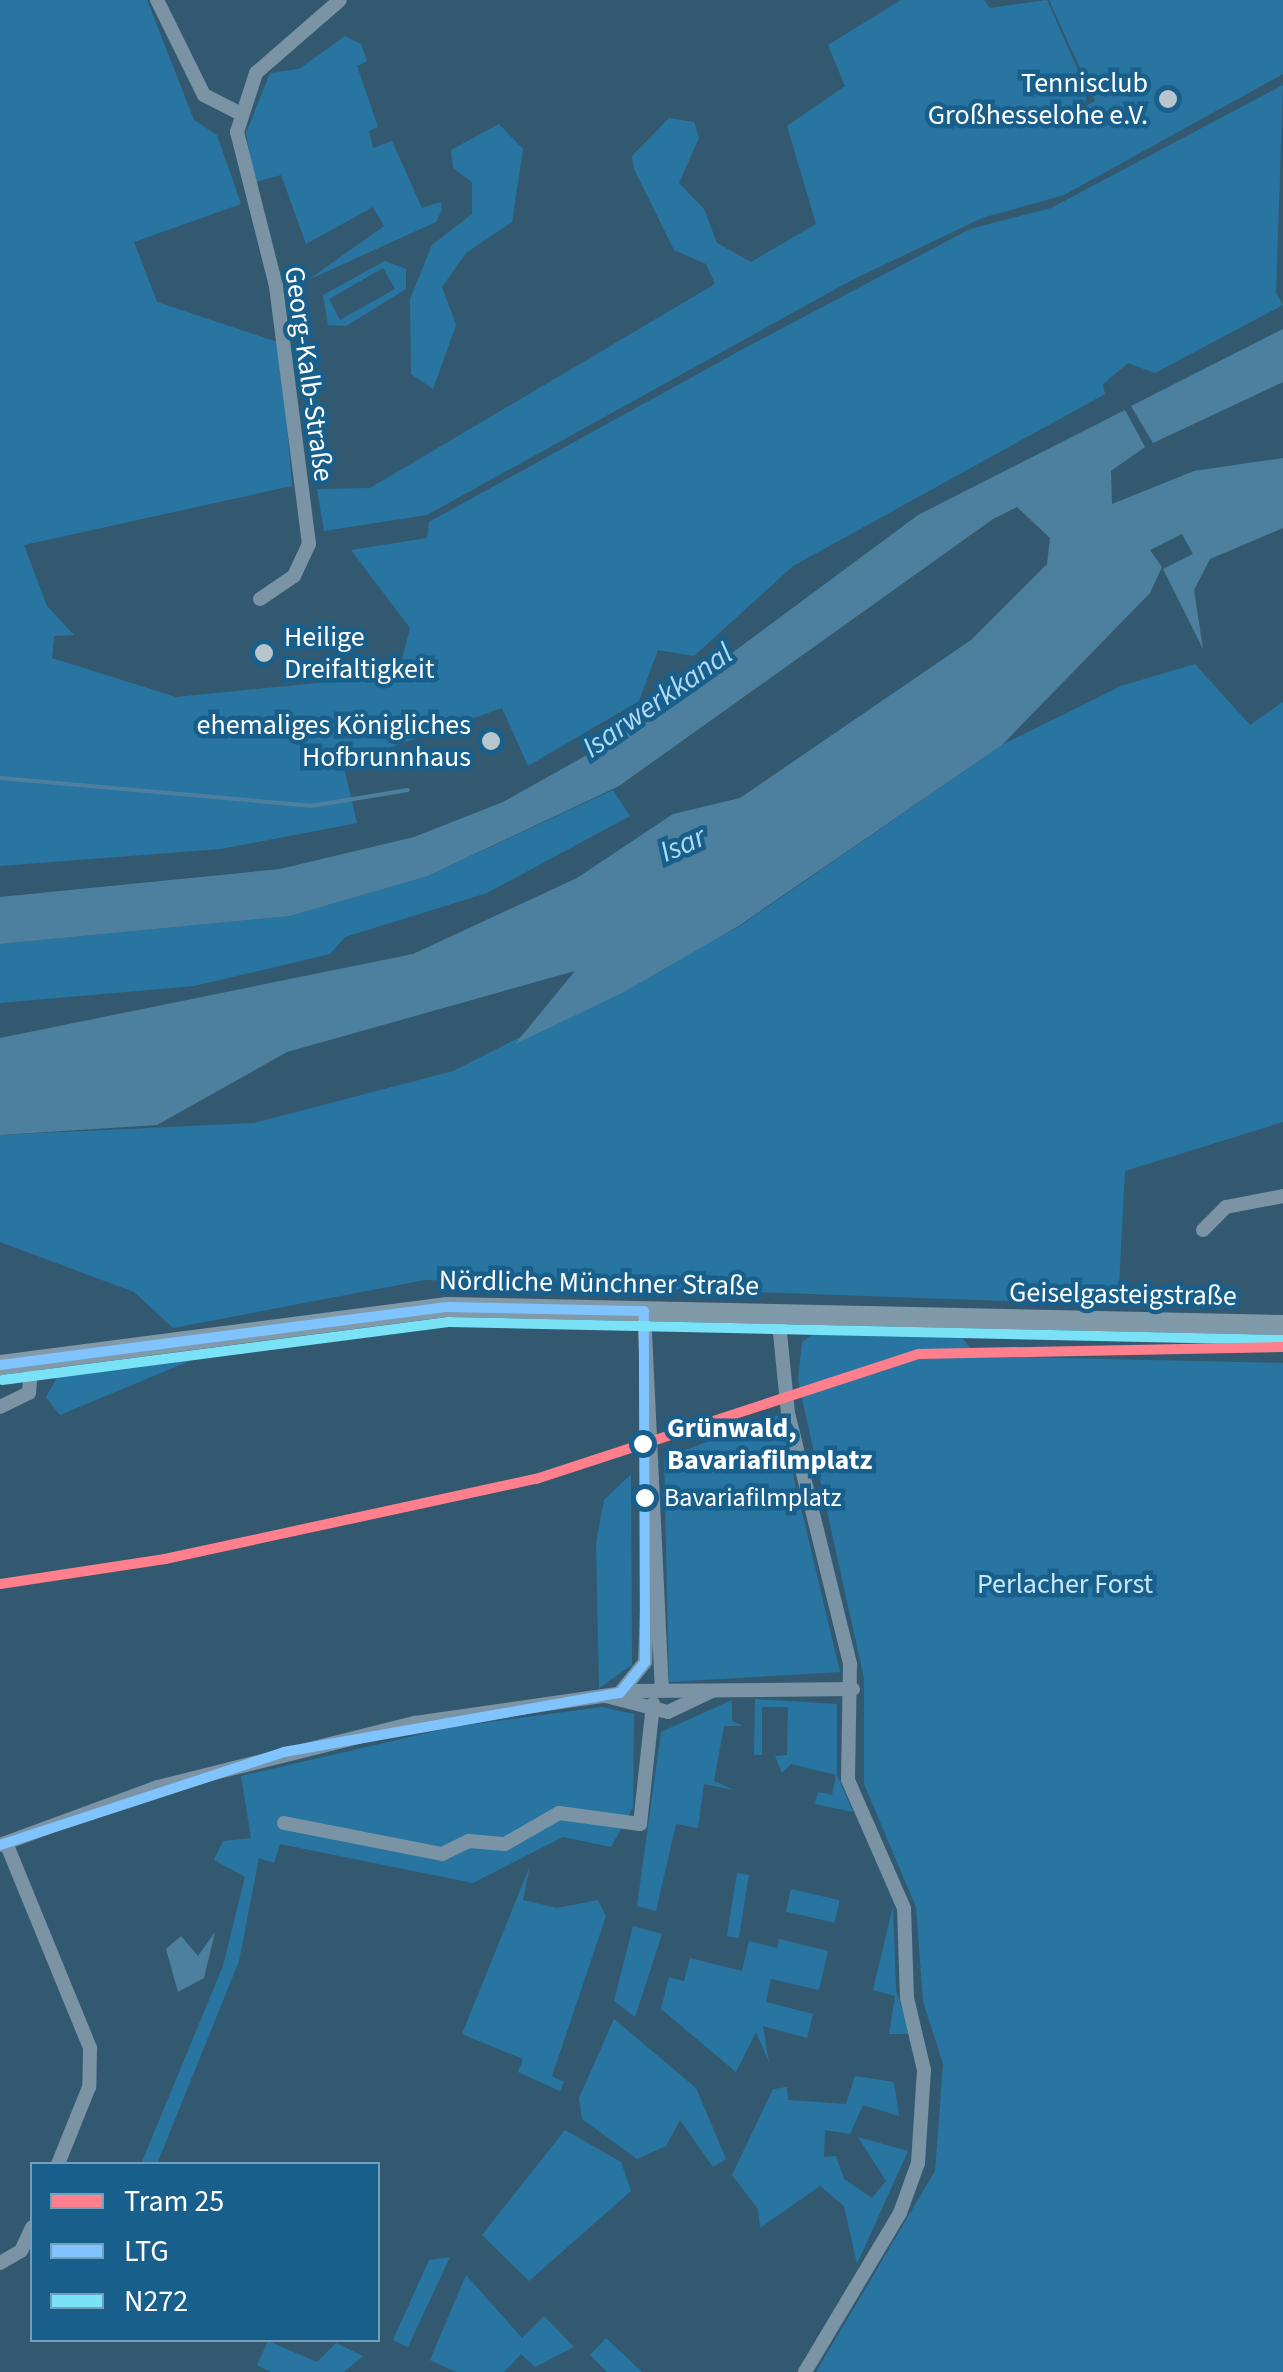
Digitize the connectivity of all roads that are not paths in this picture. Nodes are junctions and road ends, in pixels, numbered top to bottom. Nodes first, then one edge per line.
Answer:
1 (157, 0) edge
2 (340, 0) edge
3 (240, 113) junction
4 (260, 599) dead end
5 (1283, 1196) edge
6 (1203, 1230) dead end
7 (636, 1311) junction
8 (778, 1313) junction
9 (961, 1318) joint
10 (1283, 1325) edge
11 (32, 1361) junction
12 (0, 1364) edge
13 (0, 1407) edge
14 (651, 1506) junction
15 (662, 1689) junction
16 (852, 1689) junction
17 (691, 1690) junction
18 (714, 1690) junction
19 (638, 1691) junction
20 (612, 1694) junction
21 (653, 1708) junction
22 (284, 1823) dead end
23 (3, 1844) edge
24 (59, 2162) edge
25 (30, 2230) edge
26 (6, 2261) edge
27 (805, 2372) edge

1 - 3 street
2 - 3 street
3 - 4 street, Georg-Kalb-Straße
5 - 6 street
7 - 8 main road, Nördliche Münchner Straße
7 - 11 main road, Nördliche Münchner Straße
7 - 14 street
8 - 9 main road, Nördliche Münchner Straße
8 - 16 street
9 - 10 main road, Geiselgasteigstraße
11 - 12 main road, Nördliche Münchner Straße
11 - 13 street
14 - 15 street
14 - 20 street
15 - 17 street
15 - 19 street
16 - 18 street
16 - 27 street
17 - 18 street
17 - 21 street
18 - 21 street
19 - 20 street
19 - 21 street
20 - 21 street
20 - 23 street
21 - 22 street
23 - 24 street
25 - 26 street

